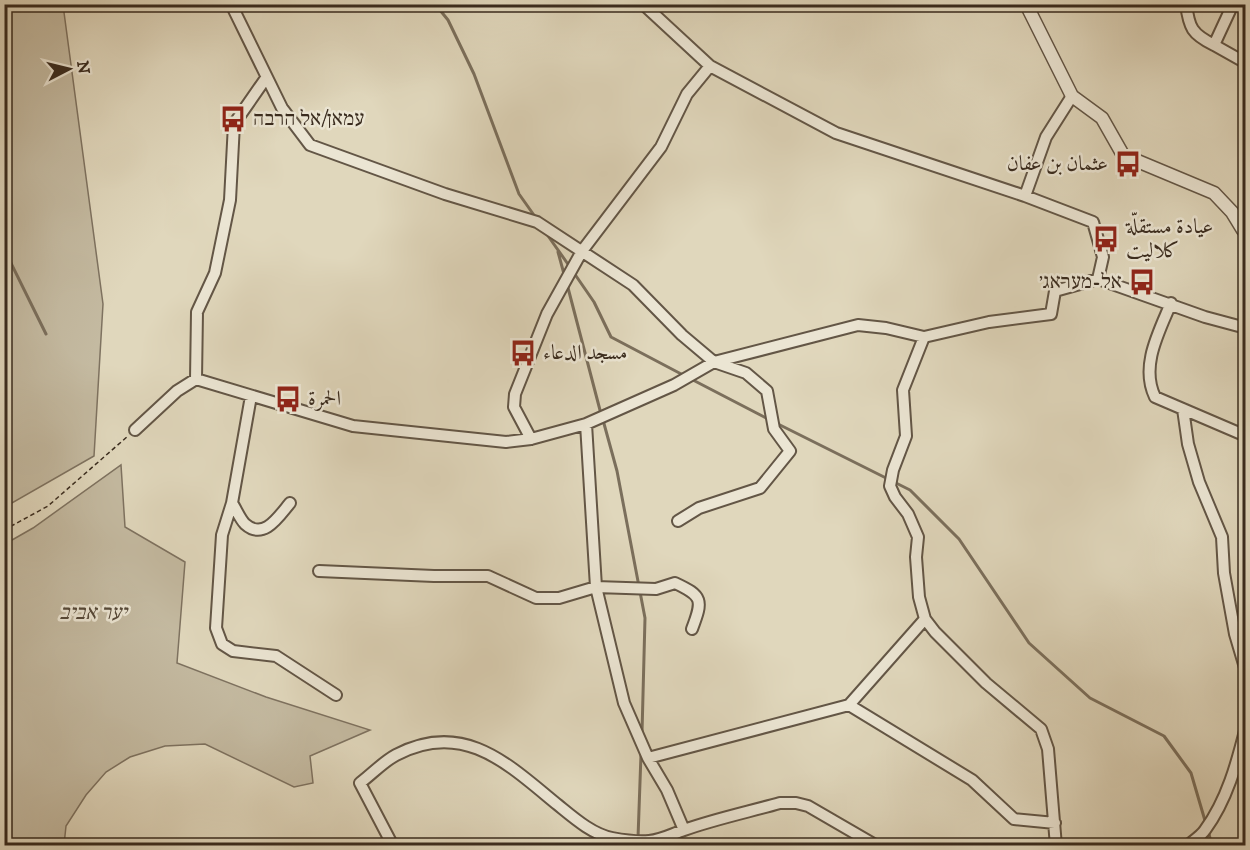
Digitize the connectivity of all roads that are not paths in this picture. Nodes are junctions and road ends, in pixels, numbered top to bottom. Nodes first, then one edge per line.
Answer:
1 (231, 4) edge
2 (643, 4) edge
3 (1026, 4) edge
4 (1186, 4) edge
5 (1233, 4) edge
6 (1214, 45) junction
7 (1245, 63) edge
8 (710, 66) junction
9 (266, 78) junction
10 (1072, 96) junction
11 (1025, 196) junction
12 (1245, 231) edge
13 (582, 251) junction
14 (1098, 279) junction
15 (1171, 303) junction
16 (1245, 328) edge
17 (924, 337) junction
18 (714, 362) junction
19 (196, 379) junction
20 (251, 396) junction
21 (1183, 409) junction
22 (586, 424) junction
23 (135, 430) road end
24 (1245, 436) edge
25 (531, 439) junction
26 (232, 503) junction
27 (290, 503) dead end
28 (678, 521) dead end
29 (319, 571) dead end
30 (596, 587) junction
31 (925, 619) junction
32 (1234, 628) junction
33 (692, 629) dead end
34 (1245, 644) edge
35 (1245, 671) edge
36 (336, 695) dead end
37 (849, 705) junction
38 (1245, 728) edge
39 (1242, 754) edge
40 (648, 758) junction
41 (1055, 823) junction
42 (684, 830) junction
43 (393, 846) edge
44 (877, 846) edge
45 (1056, 846) edge
46 (1187, 846) edge

1 - 9 street
2 - 8 street
3 - 10 street
4 - 6 street
5 - 6 street
6 - 7 street
8 - 11 street
8 - 13 street
9 - 13 street
9 - 19 street
10 - 11 street
10 - 12 street
11 - 14 street
13 - 18 street
13 - 25 street
14 - 15 street
14 - 17 street
15 - 16 street
15 - 21 street
17 - 18 street
17 - 31 street
18 - 22 street
18 - 28 street
19 - 20 street
19 - 23 street
20 - 25 street
20 - 26 street
21 - 24 street
21 - 32 street
22 - 25 street
22 - 30 street
26 - 27 street
26 - 36 street
29 - 30 street
30 - 33 street
30 - 40 street
31 - 37 street
31 - 41 street
32 - 34 street
32 - 35 street
37 - 40 street
37 - 41 street
38 - 39 street
39 - 46 street
40 - 42 street
41 - 45 street
42 - 43 street
42 - 44 street

